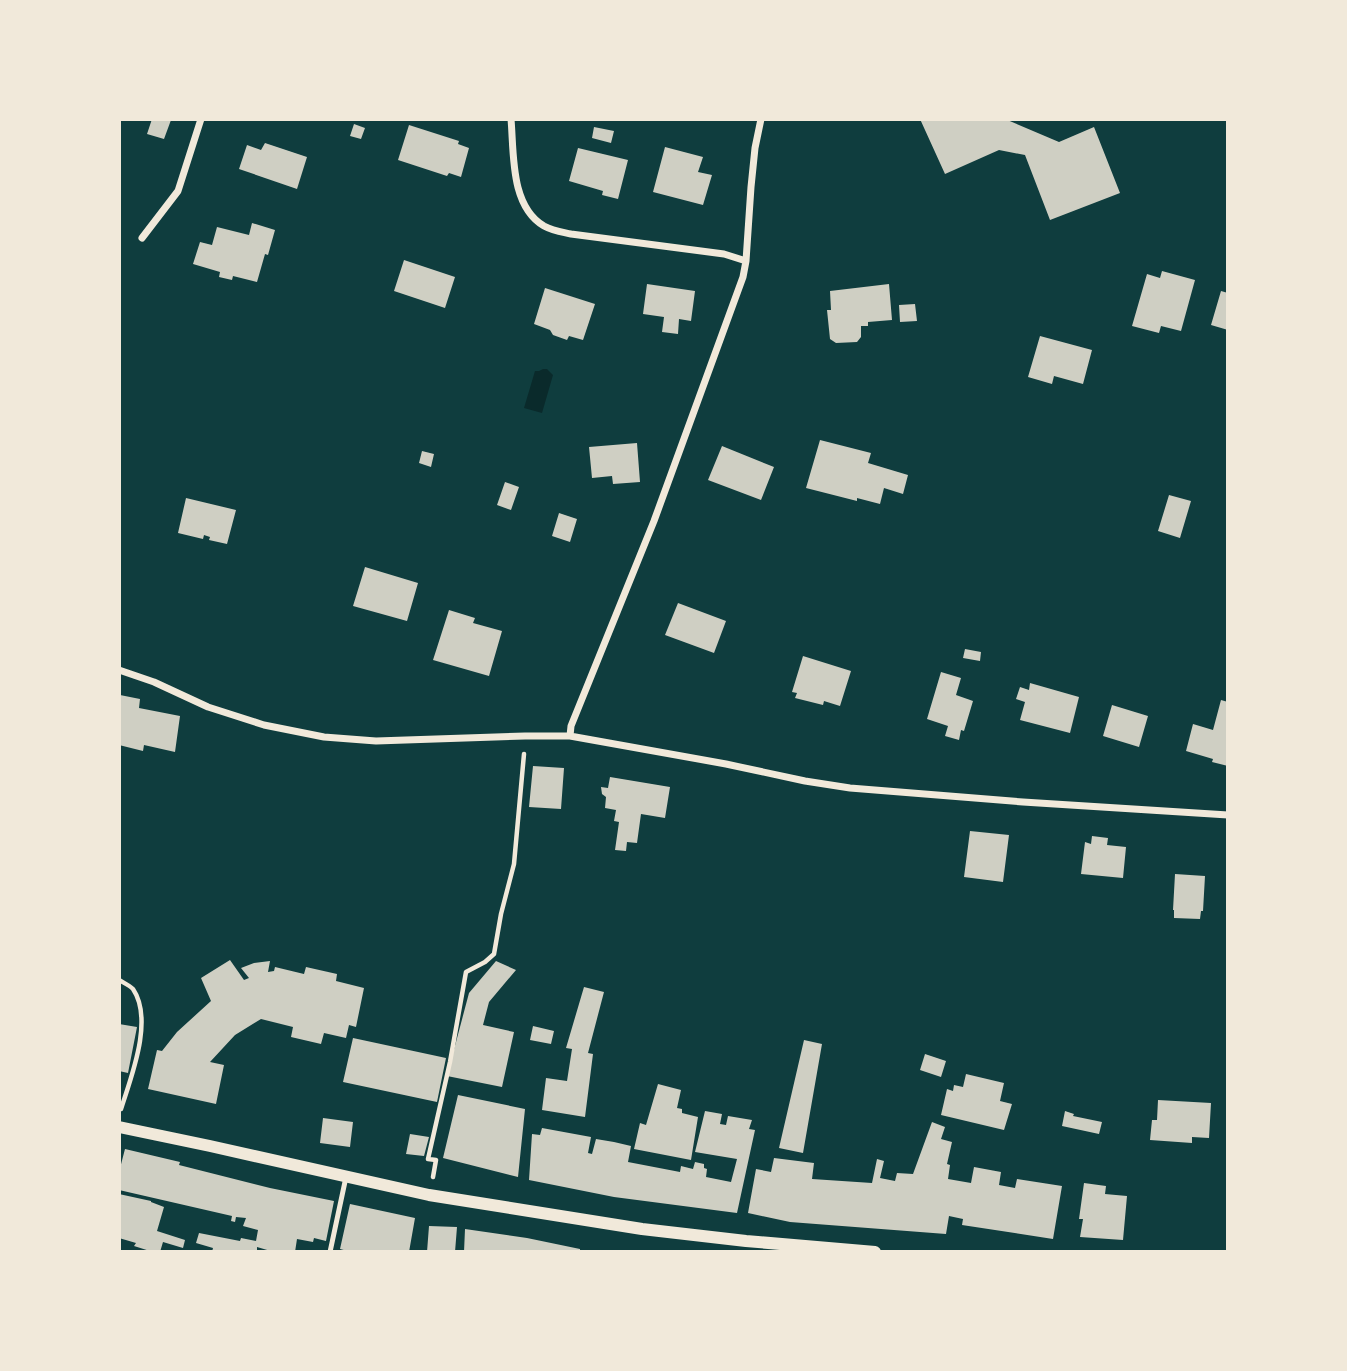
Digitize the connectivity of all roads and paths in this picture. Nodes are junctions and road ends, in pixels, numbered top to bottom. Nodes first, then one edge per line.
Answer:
1 (201, 119) edge
2 (511, 119) edge
3 (761, 119) edge
4 (142, 238) dead end
5 (746, 261) junction
6 (119, 670) edge
7 (570, 736) junction
8 (524, 754) dead end
9 (1228, 815) edge
10 (119, 980) edge
11 (119, 1117) edge
12 (119, 1127) edge
13 (346, 1177) junction
14 (429, 1195) junction
15 (330, 1252) edge
16 (875, 1252) edge

1 - 4 street
2 - 5 street
3 - 5 street
5 - 7 street
6 - 7 street
7 - 9 street
8 - 14 path
10 - 11 path
12 - 13 street
13 - 14 street
13 - 15 lane
14 - 16 street

